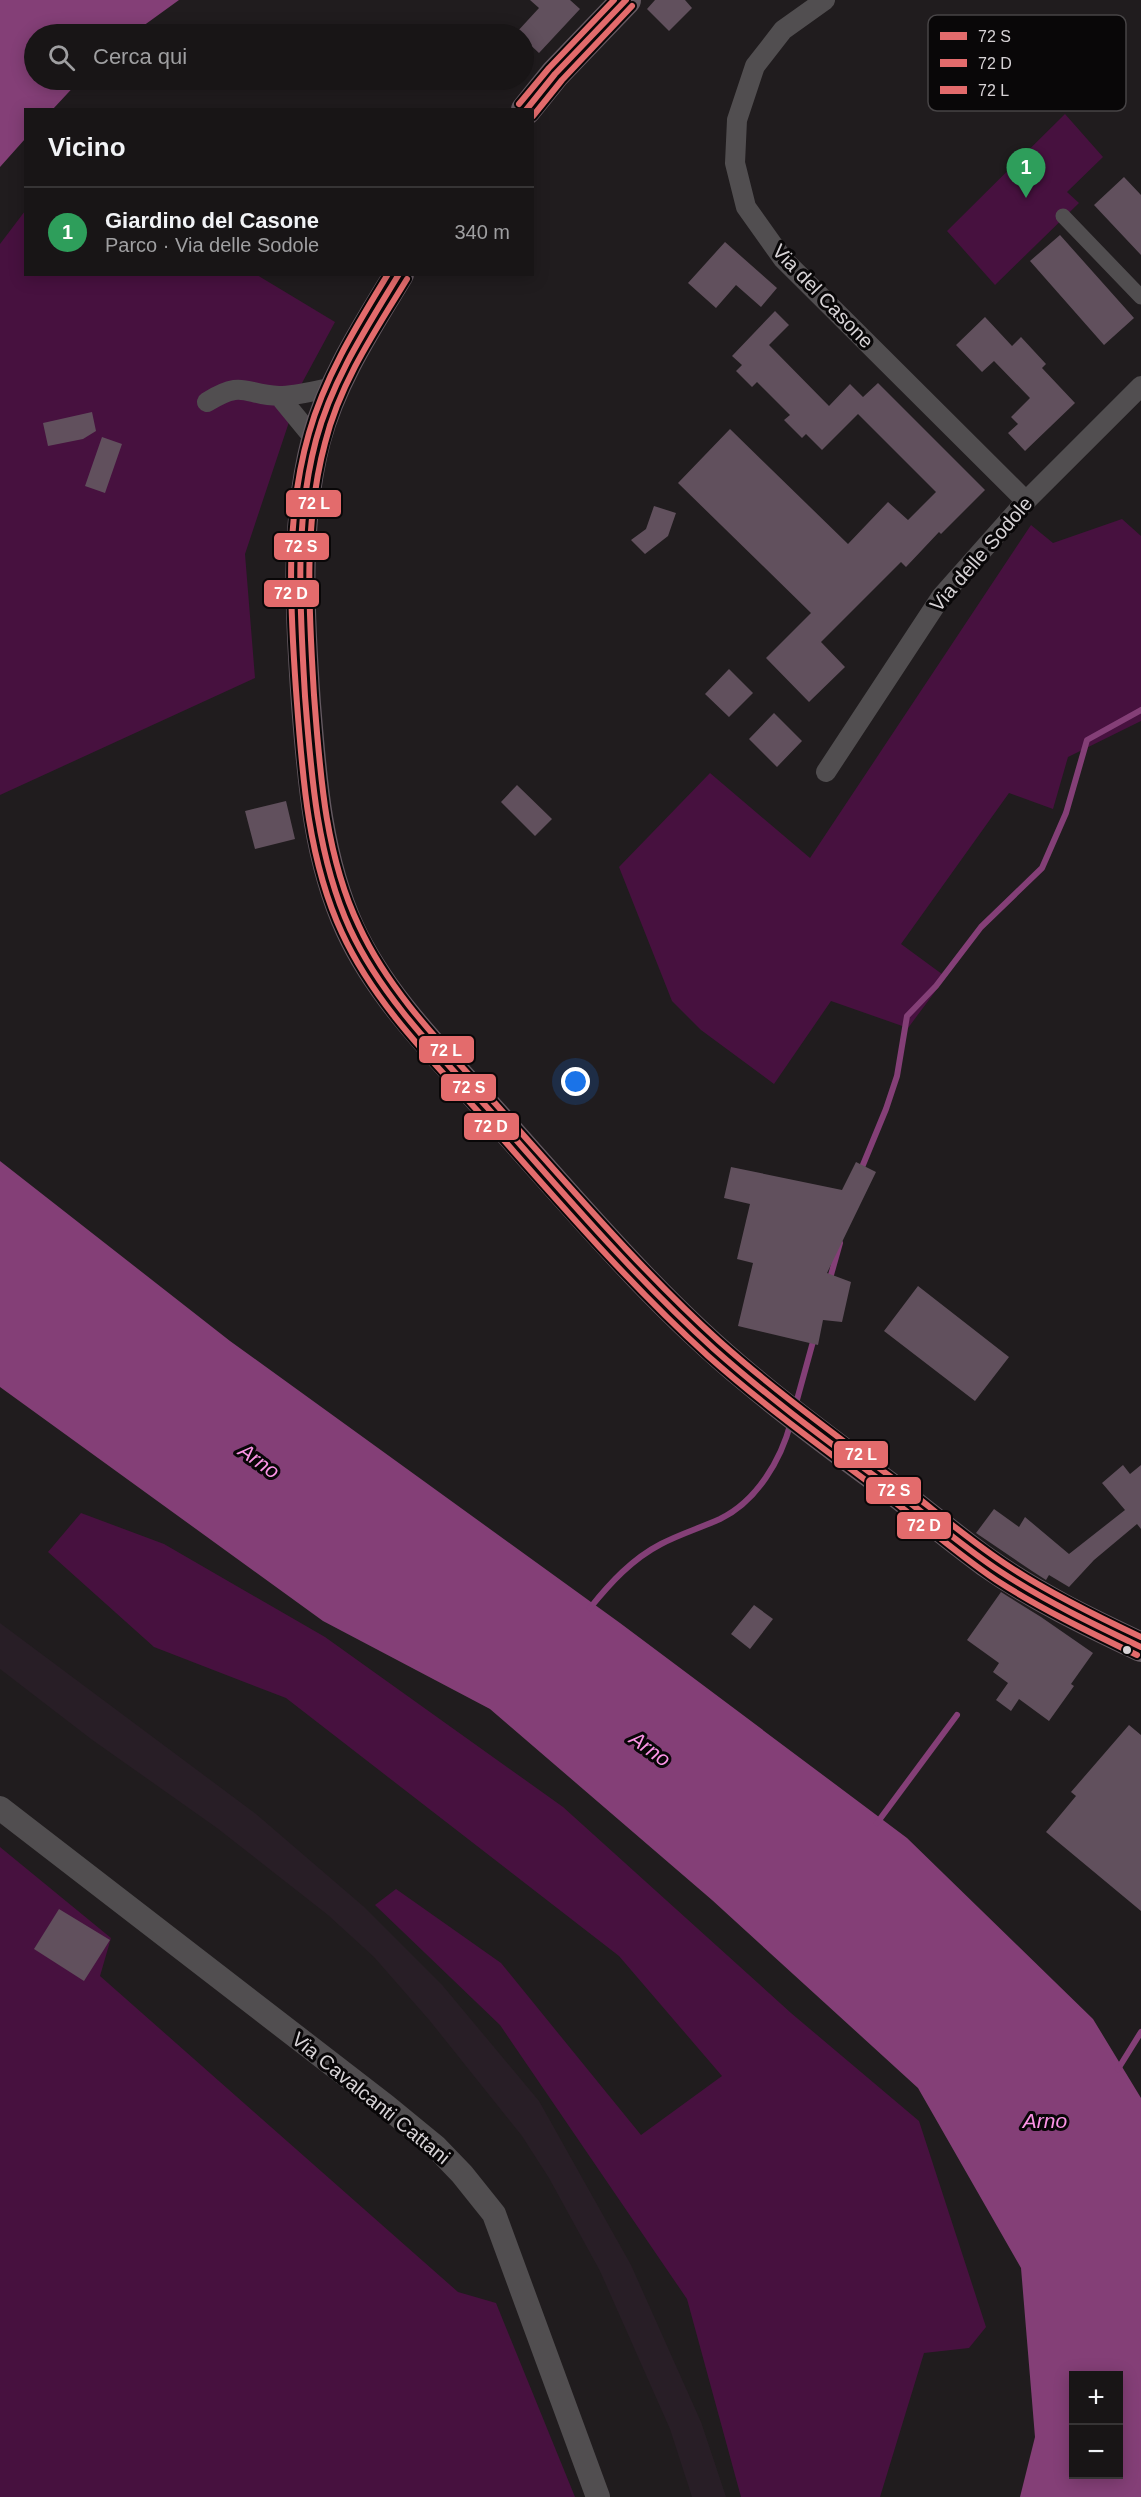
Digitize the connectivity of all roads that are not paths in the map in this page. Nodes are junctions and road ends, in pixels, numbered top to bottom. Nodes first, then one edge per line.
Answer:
1 (626, 0) edge
2 (825, 0) edge
3 (528, 108) edge
4 (1063, 216) dead end
5 (398, 276) edge
6 (1141, 297) edge
7 (1141, 386) edge
8 (335, 387) junction
9 (279, 396) junction
10 (207, 402) dead end
11 (316, 441) junction
12 (1026, 501) junction
13 (826, 772) dead end
14 (1141, 1647) edge
15 (0, 1808) edge
16 (598, 2497) edge

1 - 3 main road
2 - 12 street, Via del Casone
4 - 6 street
5 - 8 main road
7 - 12 street, Via delle Sodole
8 - 9 street
8 - 11 main road
9 - 10 street
9 - 11 street
11 - 14 main road
12 - 13 street, Via delle Sodole
15 - 16 street, Via Cavalcanti Cattani

